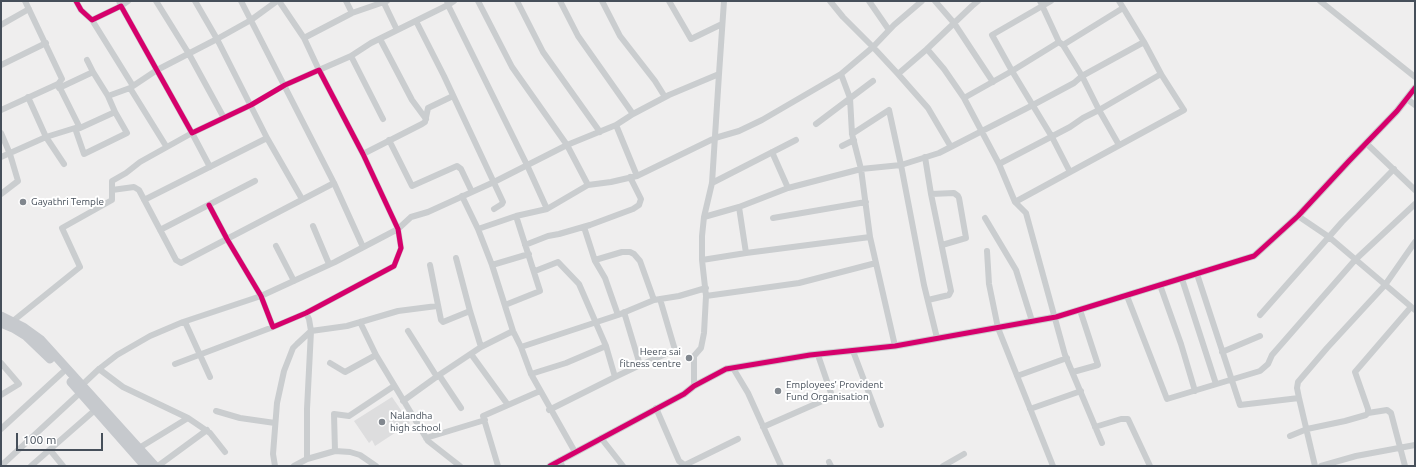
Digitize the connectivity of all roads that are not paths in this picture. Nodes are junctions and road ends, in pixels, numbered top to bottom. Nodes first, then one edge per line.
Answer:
1 (27, 1) edge
2 (76, 1) edge
3 (128, 1) edge
4 (156, 1) edge
5 (194, 1) edge
6 (241, 1) edge
7 (278, 1) edge
8 (346, 1) edge
9 (478, 1) edge
10 (517, 1) edge
11 (560, 1) edge
12 (602, 1) edge
13 (669, 1) edge
14 (724, 1) edge
15 (830, 1) edge
16 (869, 1) edge
17 (922, 1) edge
18 (935, 1) edge
19 (978, 1) edge
20 (1051, 1) edge
21 (1119, 1) edge
22 (1320, 1) edge
23 (385, 2) edge
24 (449, 2) edge
25 (120, 3) edge
26 (1041, 3) edge
27 (1124, 8) junction
28 (29, 9) junction
29 (352, 12) junction
30 (92, 20) junction
31 (251, 20) junction
32 (416, 21) junction
33 (722, 24) junction
34 (954, 24) junction
35 (1, 25) edge
36 (397, 30) junction
37 (889, 30) junction
38 (304, 38) junction
39 (217, 39) junction
40 (380, 40) junction
41 (1144, 42) junction
42 (46, 43) junction
43 (1061, 43) junction
44 (873, 47) junction
45 (927, 49) junction
46 (189, 54) junction
47 (351, 56) junction
48 (87, 60) dead end
49 (1, 65) edge
50 (157, 70) junction
51 (320, 70) junction
52 (1012, 71) junction
53 (93, 72) junction
54 (719, 74) junction
55 (841, 74) junction
56 (898, 74) junction
57 (1161, 74) junction
58 (1082, 76) junction
59 (1415, 77) edge
60 (873, 81) dead end
61 (993, 82) junction
62 (285, 85) junction
63 (58, 86) junction
64 (131, 87) junction
65 (1415, 88) edge
66 (108, 96) junction
67 (453, 96) junction
68 (665, 96) junction
69 (28, 97) junction
70 (850, 98) junction
71 (964, 98) junction
72 (1407, 99) junction
73 (252, 105) junction
74 (1415, 105) edge
75 (1033, 106) junction
76 (1, 110) edge
77 (1099, 110) junction
78 (115, 112) junction
79 (633, 114) junction
80 (224, 118) junction
81 (383, 119) dead end
82 (426, 119) junction
83 (816, 124) dead end
84 (616, 125) junction
85 (77, 128) junction
86 (600, 132) junction
87 (982, 132) junction
88 (1, 133) edge
89 (192, 133) junction
90 (46, 137) junction
91 (853, 137) junction
92 (1052, 137) junction
93 (267, 138) junction
94 (715, 138) junction
95 (389, 140) junction
96 (796, 140) dead end
97 (1366, 143) junction
98 (567, 145) junction
99 (1119, 145) junction
100 (166, 146) junction
101 (842, 146) dead end
102 (951, 147) junction
103 (772, 152) junction
104 (10, 154) junction
105 (363, 154) junction
106 (925, 157) junction
107 (1, 158) edge
108 (64, 164) dead end
109 (527, 164) junction
110 (999, 164) junction
111 (901, 165) junction
112 (210, 167) junction
113 (861, 169) junction
114 (1394, 169) junction
115 (1070, 172) junction
116 (637, 176) junction
117 (630, 177) junction
118 (255, 181) dead end
119 (494, 182) junction
120 (334, 183) junction
121 (712, 183) junction
122 (588, 185) junction
123 (788, 188) junction
124 (112, 190) junction
125 (1415, 190) edge
126 (472, 192) junction
127 (1, 194) edge
128 (931, 194) junction
129 (462, 196) junction
130 (302, 199) junction
131 (144, 200) junction
132 (866, 202) junction
133 (1015, 202) junction
134 (1415, 204) edge
135 (209, 205) junction
136 (739, 207) junction
137 (494, 209) dead end
138 (547, 209) junction
139 (516, 216) junction
140 (1298, 216) junction
141 (704, 217) junction
142 (773, 218) dead end
143 (985, 218) dead end
144 (312, 226) dead end
145 (584, 227) junction
146 (398, 229) junction
147 (478, 229) junction
148 (160, 230) junction
149 (870, 237) junction
150 (1329, 237) junction
151 (227, 239) junction
152 (1415, 242) edge
153 (525, 245) junction
154 (942, 245) junction
155 (276, 246) dead end
156 (363, 248) junction
157 (987, 251) dead end
158 (746, 253) junction
159 (529, 254) junction
160 (456, 258) dead end
161 (595, 260) junction
162 (702, 260) junction
163 (1355, 260) junction
164 (876, 263) junction
165 (329, 264) junction
166 (430, 265) dead end
167 (492, 265) junction
168 (535, 271) junction
169 (1197, 274) junction
170 (1182, 278) junction
171 (294, 281) junction
172 (1160, 285) junction
173 (1385, 285) junction
174 (706, 288) junction
175 (261, 296) junction
176 (706, 296) junction
177 (1128, 296) junction
178 (657, 300) junction
179 (928, 300) junction
180 (505, 305) junction
181 (437, 306) junction
182 (1413, 309) edge
183 (1080, 310) junction
184 (470, 311) junction
185 (306, 313) junction
186 (621, 313) junction
187 (1260, 315) dead end
188 (1, 316) edge
189 (1056, 317) junction
190 (13, 321) junction
191 (1032, 321) junction
192 (185, 322) junction
193 (360, 322) junction
194 (597, 322) junction
195 (1, 323) edge
196 (273, 327) junction
197 (998, 328) junction
198 (408, 331) dead end
199 (513, 331) junction
200 (311, 332) junction
201 (1260, 336) dead end
202 (937, 338) junction
203 (606, 346) junction
204 (895, 346) junction
205 (481, 347) junction
206 (521, 347) junction
207 (853, 350) junction
208 (1222, 352) junction
209 (472, 354) junction
210 (818, 354) junction
211 (199, 355) junction
212 (376, 355) junction
213 (1067, 358) junction
214 (330, 362) dead end
215 (1, 363) edge
216 (174, 364) dead end
217 (640, 365) junction
218 (733, 368) junction
219 (99, 369) junction
220 (63, 372) junction
221 (1072, 372) junction
222 (531, 374) junction
223 (438, 376) junction
224 (1017, 376) junction
225 (615, 377) junction
226 (210, 378) dead end
227 (1231, 378) junction
228 (1216, 384) junction
229 (394, 386) junction
230 (694, 386) junction
231 (81, 389) junction
232 (540, 391) junction
233 (1080, 391) junction
234 (1195, 391) junction
235 (2, 392) edge
236 (1299, 398) junction
237 (403, 400) junction
238 (506, 406) junction
239 (461, 408) dead end
240 (656, 408) junction
241 (1030, 409) junction
242 (95, 410) junction
243 (549, 410) junction
244 (216, 411) dead end
245 (1368, 413) junction
246 (188, 418) junction
247 (485, 420) junction
248 (275, 423) junction
249 (881, 425) dead end
250 (763, 427) junction
251 (1095, 427) junction
252 (1, 429) edge
253 (1307, 429) junction
254 (207, 430) junction
255 (1290, 436) dead end
256 (426, 438) junction
257 (601, 438) junction
258 (738, 439) dead end
259 (1102, 443) dead end
260 (1415, 445) edge
261 (139, 448) junction
262 (1400, 448) junction
263 (50, 450) junction
264 (335, 451) junction
265 (225, 452) dead end
266 (575, 452) junction
267 (964, 454) dead end
268 (307, 459) junction
269 (561, 463) edge
270 (1, 466) edge
271 (31, 466) edge
272 (63, 466) edge
273 (145, 466) edge
274 (155, 466) edge
275 (158, 466) edge
276 (275, 466) edge
277 (294, 466) edge
278 (376, 466) edge
279 (460, 466) edge
280 (498, 466) edge
281 (550, 466) edge
282 (623, 466) edge
283 (781, 466) edge
284 (943, 466) edge
285 (1053, 466) edge
286 (1150, 466) edge
287 (1315, 466) edge
288 (1321, 466) edge
289 (1405, 466) edge

1 - 28 street
2 - 30 street
3 - 25 street
4 - 46 street
5 - 39 street
6 - 31 street
7 - 31 street
7 - 38 street
8 - 29 street
9 - 98 street
10 - 86 street
11 - 79 street
12 - 68 street
13 - 33 street
14 - 33 street
15 - 44 street
16 - 37 street
17 - 37 street
18 - 34 street
19 - 34 street
20 - 26 street
21 - 27 street
22 - 59 street
23 - 29 street
23 - 36 street
24 - 32 street
24 - 109 street
25 - 30 street
25 - 50 street
26 - 43 street
26 - 52 street
27 - 41 street
27 - 43 street
28 - 35 street
28 - 42 street
29 - 38 street
30 - 64 street
31 - 39 street
31 - 62 street
32 - 36 street
32 - 67 street
33 - 54 street
34 - 45 street
34 - 61 street
36 - 40 street
37 - 44 street
38 - 51 street
39 - 46 street
39 - 73 street
40 - 47 street
40 - 82 street
41 - 57 street
41 - 58 street
42 - 49 street
42 - 63 street
43 - 52 street
43 - 58 street
44 - 55 street
44 - 56 street
45 - 56 street
45 - 71 street
46 - 50 street
46 - 80 street
47 - 51 street
47 - 81 street
48 - 53 street
50 - 64 street
50 - 89 street
51 - 62 street
51 - 105 street
52 - 61 street
52 - 75 street
53 - 63 street
53 - 66 street
54 - 68 street
54 - 94 street
55 - 70 street
55 - 94 street
56 - 102 street
57 - 77 street
57 - 99 street
58 - 75 street
58 - 77 street
60 - 70 street
61 - 71 street
62 - 73 street
62 - 120 street
63 - 69 street
63 - 85 street
64 - 66 street
64 - 100 street
65 - 72 street
66 - 78 street
67 - 82 street
67 - 119 street
68 - 79 street
69 - 76 street
69 - 90 street
70 - 83 street
70 - 91 street
71 - 87 street
72 - 74 street
72 - 97 street
73 - 80 street
73 - 93 street
75 - 87 street
75 - 92 street
77 - 92 street
77 - 99 street
78 - 85 street
78 - 85 street
79 - 84 street
80 - 89 street
82 - 95 street
84 - 86 street
84 - 116 street
85 - 90 street
86 - 98 street
87 - 102 street
87 - 110 street
88 - 104 street
89 - 100 street
89 - 112 street
90 - 104 street
90 - 108 street
91 - 101 street
91 - 111 street
91 - 113 street
92 - 110 street
92 - 115 street
93 - 112 street
93 - 130 street
94 - 116 street
94 - 121 street
95 - 105 street
95 - 126 street
96 - 103 street
97 - 114 street
97 - 140 street
98 - 109 street
98 - 122 street
99 - 115 street
100 - 124 street
102 - 106 street
103 - 121 street
103 - 123 street
104 - 107 street
104 - 127 street
105 - 146 street
106 - 111 street
106 - 128 street
109 - 119 street
109 - 138 street
110 - 133 street
111 - 113 street
111 - 179 street
112 - 131 street
113 - 123 street
113 - 132 street
114 - 125 street
114 - 150 street
115 - 133 street
116 - 117 street
117 - 122 street
117 - 145 street
118 - 135 street
119 - 126 street
119 - 137 street
120 - 130 street
120 - 156 street
121 - 141 street
122 - 138 street
123 - 136 street
124 - 131 street
124 - 190 street
126 - 129 street
128 - 154 street
128 - 154 street
129 - 146 street
129 - 147 street
130 - 151 street
131 - 148 street
132 - 142 street
132 - 149 street
133 - 189 street
134 - 163 street
135 - 148 street
135 - 151 street
136 - 141 street
136 - 158 street
138 - 139 street
139 - 147 street
139 - 153 street
140 - 150 street
140 - 169 street
141 - 162 street
143 - 191 street
144 - 165 street
145 - 153 street
145 - 161 street
146 - 156 street
146 - 185 street
147 - 167 street
148 - 151 street
149 - 158 street
149 - 164 street
150 - 163 street
150 - 187 street
151 - 175 street
152 - 173 street
153 - 159 street
154 - 179 street
155 - 171 street
156 - 165 street
157 - 197 street
158 - 162 street
159 - 167 street
159 - 168 street
160 - 184 street
161 - 178 street
161 - 186 street
162 - 174 street
163 - 173 street
163 - 227 street
164 - 176 street
164 - 204 street
165 - 171 street
166 - 181 street
167 - 180 street
168 - 180 street
168 - 194 street
169 - 170 street
169 - 208 street
170 - 172 street
170 - 228 street
171 - 175 street
172 - 177 street
172 - 234 street
173 - 182 street
173 - 236 street
174 - 176 street
174 - 178 street
175 - 192 street
175 - 196 street
176 - 230 street
177 - 183 street
177 - 234 street
178 - 186 street
178 - 217 street
179 - 202 street
180 - 199 street
181 - 184 street
181 - 193 street
182 - 245 street
183 - 189 street
183 - 221 street
184 - 205 street
185 - 196 street
185 - 200 street
186 - 194 street
186 - 217 street
188 - 190 main road
189 - 191 street
189 - 213 street
190 - 231 main road
191 - 197 street
192 - 211 street
192 - 219 street
193 - 200 street
193 - 212 street
194 - 203 street
194 - 206 street
195 - 220 main road
196 - 211 street
197 - 202 street
197 - 224 street
198 - 223 street
199 - 205 street
199 - 206 street
200 - 248 street
200 - 268 street
201 - 208 street
202 - 204 street
203 - 222 street
203 - 225 street
204 - 207 street
205 - 209 street
206 - 222 street
207 - 210 street
207 - 249 street
208 - 227 street
209 - 223 street
209 - 238 street
210 - 218 street
210 - 250 street
211 - 216 street
211 - 226 street
212 - 214 street
212 - 229 street
213 - 221 street
213 - 224 street
215 - 235 street
217 - 225 street
218 - 230 street
218 - 250 street
219 - 231 street
219 - 246 street
220 - 231 main road
220 - 252 street
221 - 233 street
222 - 232 street
223 - 237 street
223 - 239 street
224 - 241 street
225 - 243 street
227 - 228 street
227 - 236 street
228 - 234 street
229 - 237 street
229 - 264 street
230 - 240 street
231 - 242 main road
231 - 261 main road
231 - 270 street
232 - 238 street
232 - 243 street
233 - 241 street
233 - 251 street
236 - 253 street
237 - 256 street
238 - 247 street
240 - 257 street
240 - 258 street
241 - 285 street
242 - 263 street
242 - 273 main road
243 - 266 street
244 - 248 street
245 - 253 street
245 - 262 street
246 - 254 street
246 - 261 street
247 - 256 street
247 - 280 street
248 - 276 street
250 - 283 street
251 - 259 street
251 - 286 street
253 - 255 street
253 - 287 street
254 - 265 street
254 - 275 street
256 - 279 street
257 - 266 street
257 - 282 street
260 - 262 street
261 - 274 main road
262 - 288 street
262 - 289 street
263 - 271 street
263 - 272 street
264 - 268 street
264 - 278 street
266 - 269 street
267 - 284 street
268 - 277 street
269 - 281 street

